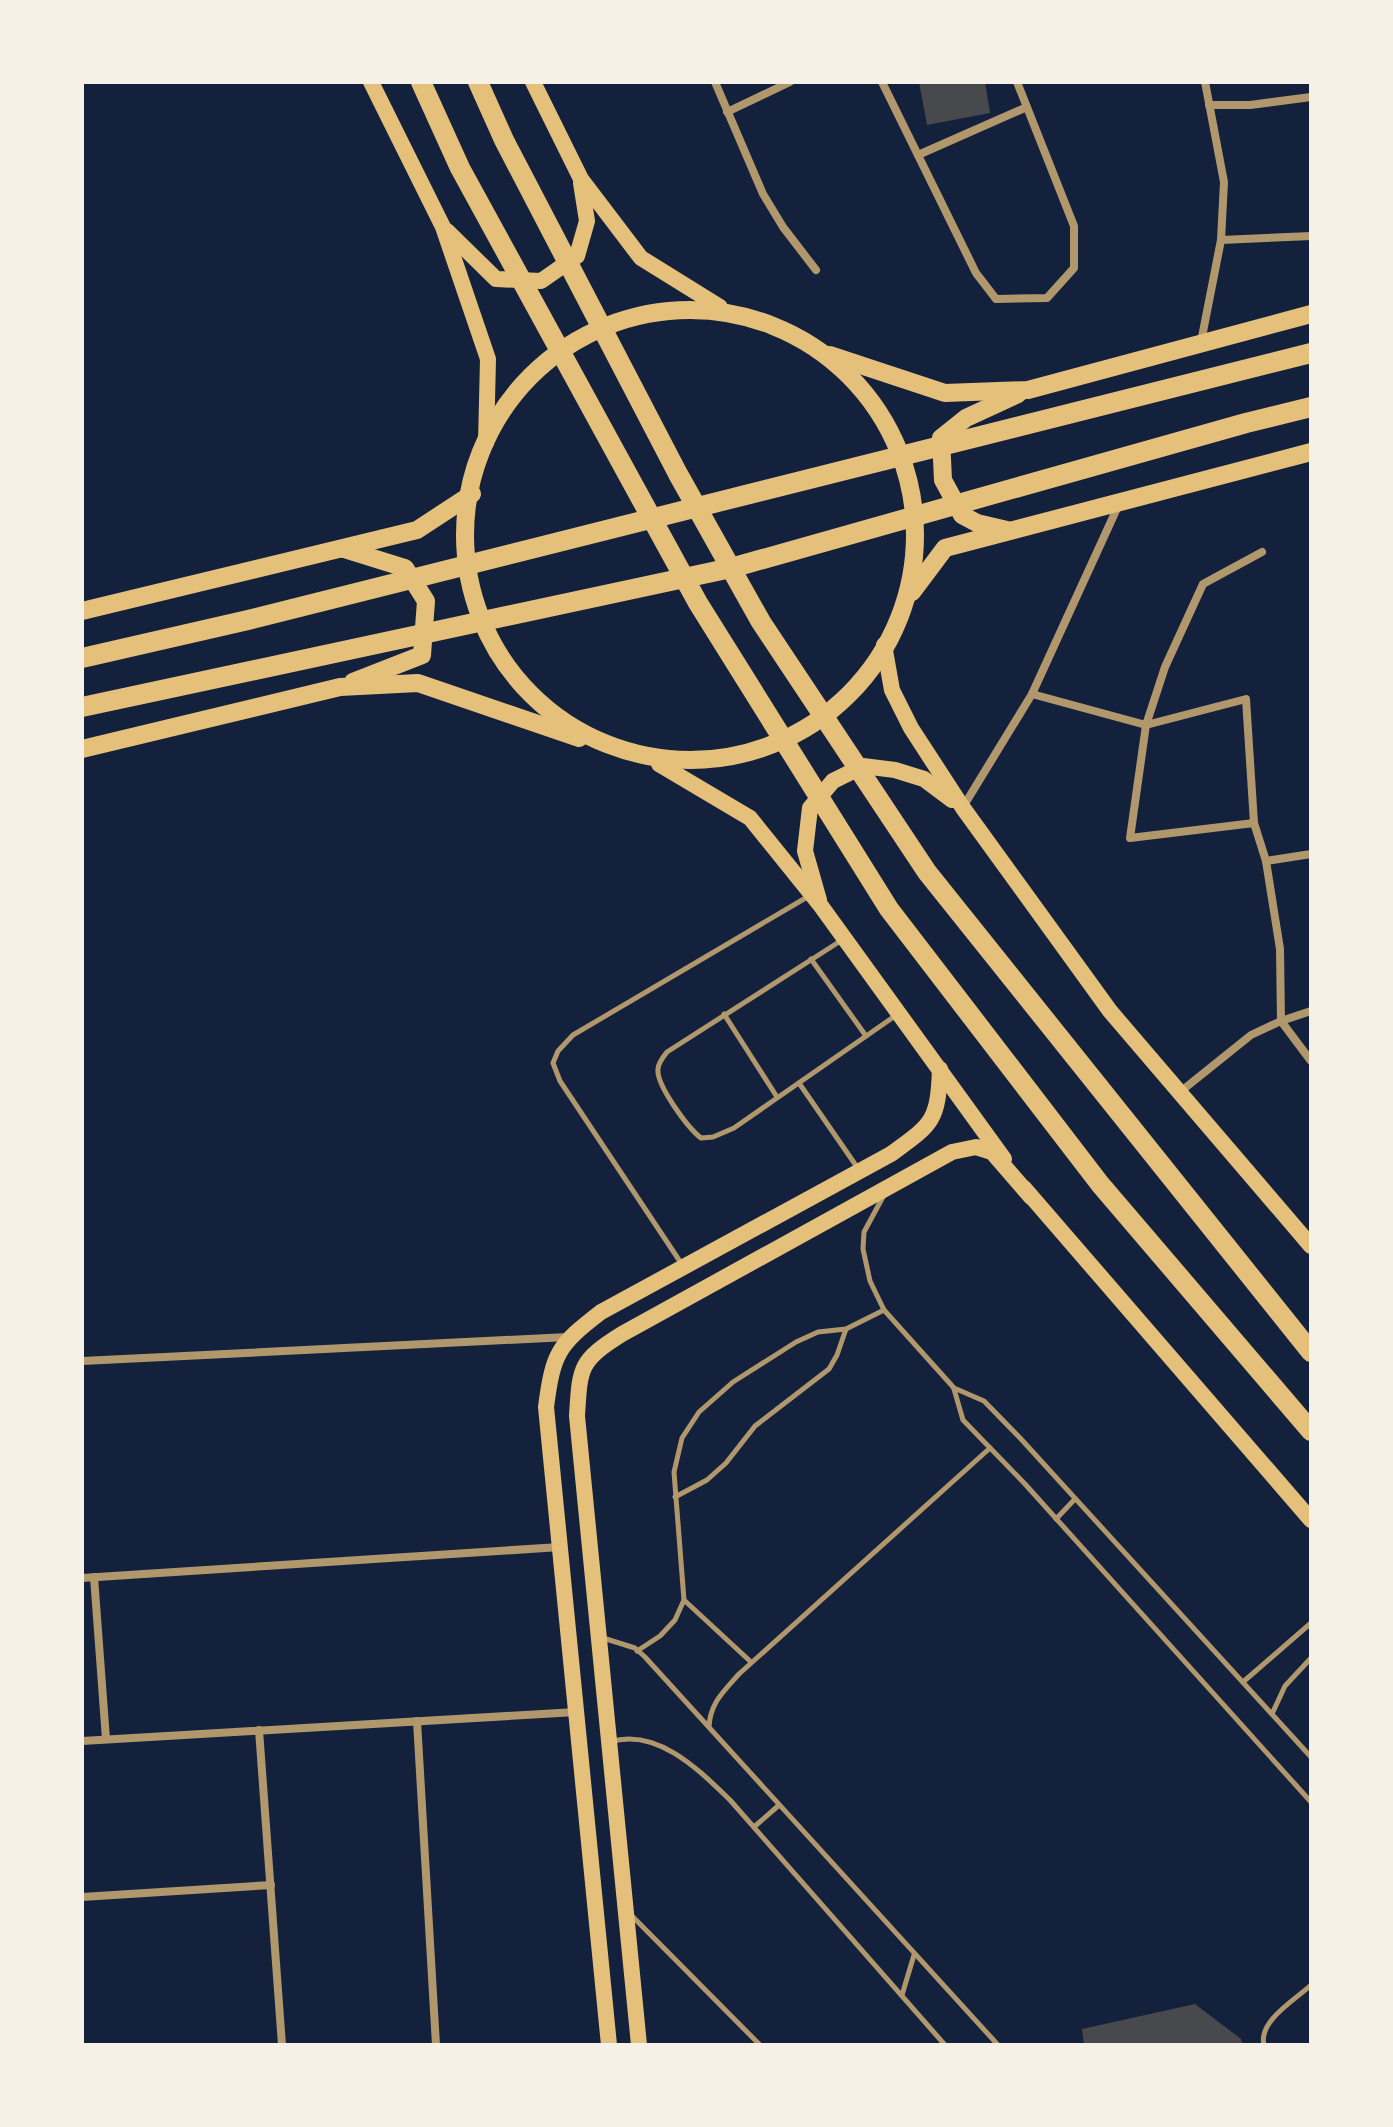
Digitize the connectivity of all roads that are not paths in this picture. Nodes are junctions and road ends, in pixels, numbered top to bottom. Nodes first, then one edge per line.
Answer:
1 (371, 82) edge
2 (421, 82) edge
3 (478, 82) edge
4 (533, 82) edge
5 (715, 82) edge
6 (790, 82) edge
7 (882, 82) edge
8 (1017, 82) edge
9 (1205, 82) edge
10 (1311, 97) edge
11 (1209, 105) junction
12 (1027, 107) junction
13 (727, 112) junction
14 (918, 155) junction
15 (581, 179) junction
16 (443, 227) junction
17 (1311, 236) edge
18 (1221, 240) junction
19 (816, 270) dead end
20 (720, 307) junction
21 (1311, 314) edge
22 (1201, 342) junction
23 (824, 353) junction
24 (1311, 353) edge
25 (1028, 390) junction
26 (1311, 407) edge
27 (486, 443) junction
28 (1311, 452) edge
29 (472, 494) junction
30 (1119, 504) junction
31 (1009, 530) junction
32 (341, 548) junction
33 (1262, 552) dead end
34 (910, 595) junction
35 (82, 611) edge
36 (884, 645) junction
37 (82, 658) edge
38 (340, 687) junction
39 (1032, 694) junction
40 (82, 707) edge
41 (1146, 725) junction
42 (591, 742) junction
43 (82, 749) edge
44 (659, 764) junction
45 (963, 808) junction
46 (1254, 823) junction
47 (1311, 854) edge
48 (1266, 861) junction
49 (817, 898) junction
50 (845, 938) junction
51 (811, 959) junction
52 (1311, 1011) edge
53 (899, 1013) junction
54 (724, 1014) junction
55 (1281, 1021) junction
56 (866, 1036) junction
57 (1311, 1061) edge
58 (940, 1069) junction
59 (799, 1083) junction
60 (1180, 1092) junction
61 (777, 1098) junction
62 (860, 1171) junction
63 (889, 1187) junction
64 (1031, 1197) junction
65 (1311, 1246) edge
66 (684, 1266) junction
67 (884, 1310) junction
68 (846, 1329) junction
69 (569, 1337) junction
70 (1311, 1352) edge
71 (82, 1361) edge
72 (954, 1388) junction
73 (1311, 1431) edge
74 (990, 1448) junction
75 (675, 1497) junction
76 (1075, 1499) junction
77 (1056, 1519) junction
78 (1311, 1520) edge
79 (560, 1547) junction
80 (94, 1577) junction
81 (82, 1578) edge
82 (684, 1600) junction
83 (1311, 1623) edge
84 (599, 1636) junction
85 (637, 1651) junction
86 (1311, 1658) edge
87 (751, 1662) junction
88 (1243, 1682) junction
89 (576, 1712) junction
90 (1272, 1714) junction
91 (417, 1721) junction
92 (709, 1728) junction
93 (259, 1730) junction
94 (106, 1739) junction
95 (82, 1741) edge
96 (609, 1742) junction
97 (1311, 1757) edge
98 (1311, 1802) edge
99 (778, 1806) junction
100 (754, 1827) junction
101 (271, 1885) junction
102 (82, 1897) edge
103 (626, 1909) junction
104 (914, 1954) junction
105 (1311, 1985) edge
106 (902, 1996) junction
107 (282, 2045) edge
108 (436, 2045) edge
109 (609, 2045) edge
110 (639, 2045) edge
111 (760, 2045) edge
112 (945, 2045) edge
113 (998, 2045) edge
114 (1264, 2045) edge

1 - 16 main road
2 - 73 highway
3 - 70 highway
4 - 15 main road
5 - 13 street
6 - 13 street
7 - 14 street
8 - 12 street
9 - 11 street
10 - 11 street
11 - 18 street
12 - 14 street
12 - 14 street
13 - 19 street
15 - 16 main road
15 - 20 main road
16 - 27 main road
17 - 18 street
18 - 22 street
20 - 23 main road
20 - 27 main road
21 - 22 main road
22 - 25 main road
23 - 25 main road
23 - 34 main road
24 - 37 highway
25 - 31 main road
26 - 40 highway
27 - 29 main road
28 - 30 main road
29 - 32 main road
29 - 42 main road
30 - 31 main road
30 - 39 street
31 - 34 main road
32 - 35 main road
32 - 38 main road
33 - 41 street
34 - 36 main road
36 - 44 main road
36 - 45 main road
38 - 42 main road
38 - 43 main road
39 - 41 street
39 - 45 street
41 - 46 street
41 - 46 street
42 - 44 main road
44 - 49 main road
45 - 49 main road
45 - 60 main road
46 - 48 street
47 - 48 street
48 - 55 street
49 - 50 main road
49 - 66 lane
50 - 51 lane
50 - 53 main road
51 - 54 lane
51 - 56 lane
52 - 55 street
53 - 56 lane
53 - 58 main road
54 - 61 lane
54 - 61 lane
55 - 57 street
55 - 60 street
56 - 59 lane
58 - 62 main road
58 - 64 main road
59 - 61 lane
59 - 62 lane
60 - 65 main road
62 - 66 main road
63 - 64 main road
63 - 67 lane
63 - 84 main road
64 - 78 main road
66 - 69 main road
67 - 68 lane
67 - 72 lane
68 - 75 lane
68 - 75 lane
69 - 71 street
69 - 79 main road
72 - 74 lane
72 - 76 lane
74 - 77 lane
74 - 87 lane
75 - 82 lane
76 - 77 lane
76 - 88 lane
77 - 98 lane
79 - 80 street
79 - 89 main road
80 - 81 street
80 - 94 street
82 - 85 lane
82 - 87 lane
83 - 88 lane
84 - 85 lane
84 - 96 main road
85 - 92 lane
86 - 90 lane
87 - 92 lane
88 - 90 lane
89 - 91 street
89 - 109 main road
90 - 97 lane
91 - 93 street
91 - 108 street
92 - 99 lane
93 - 94 street
93 - 101 street
94 - 95 street
96 - 100 lane
96 - 103 main road
99 - 100 lane
99 - 104 lane
100 - 106 lane
101 - 102 street
101 - 107 street
103 - 110 main road
103 - 111 lane
104 - 106 lane
104 - 113 lane
105 - 114 lane
106 - 112 lane

